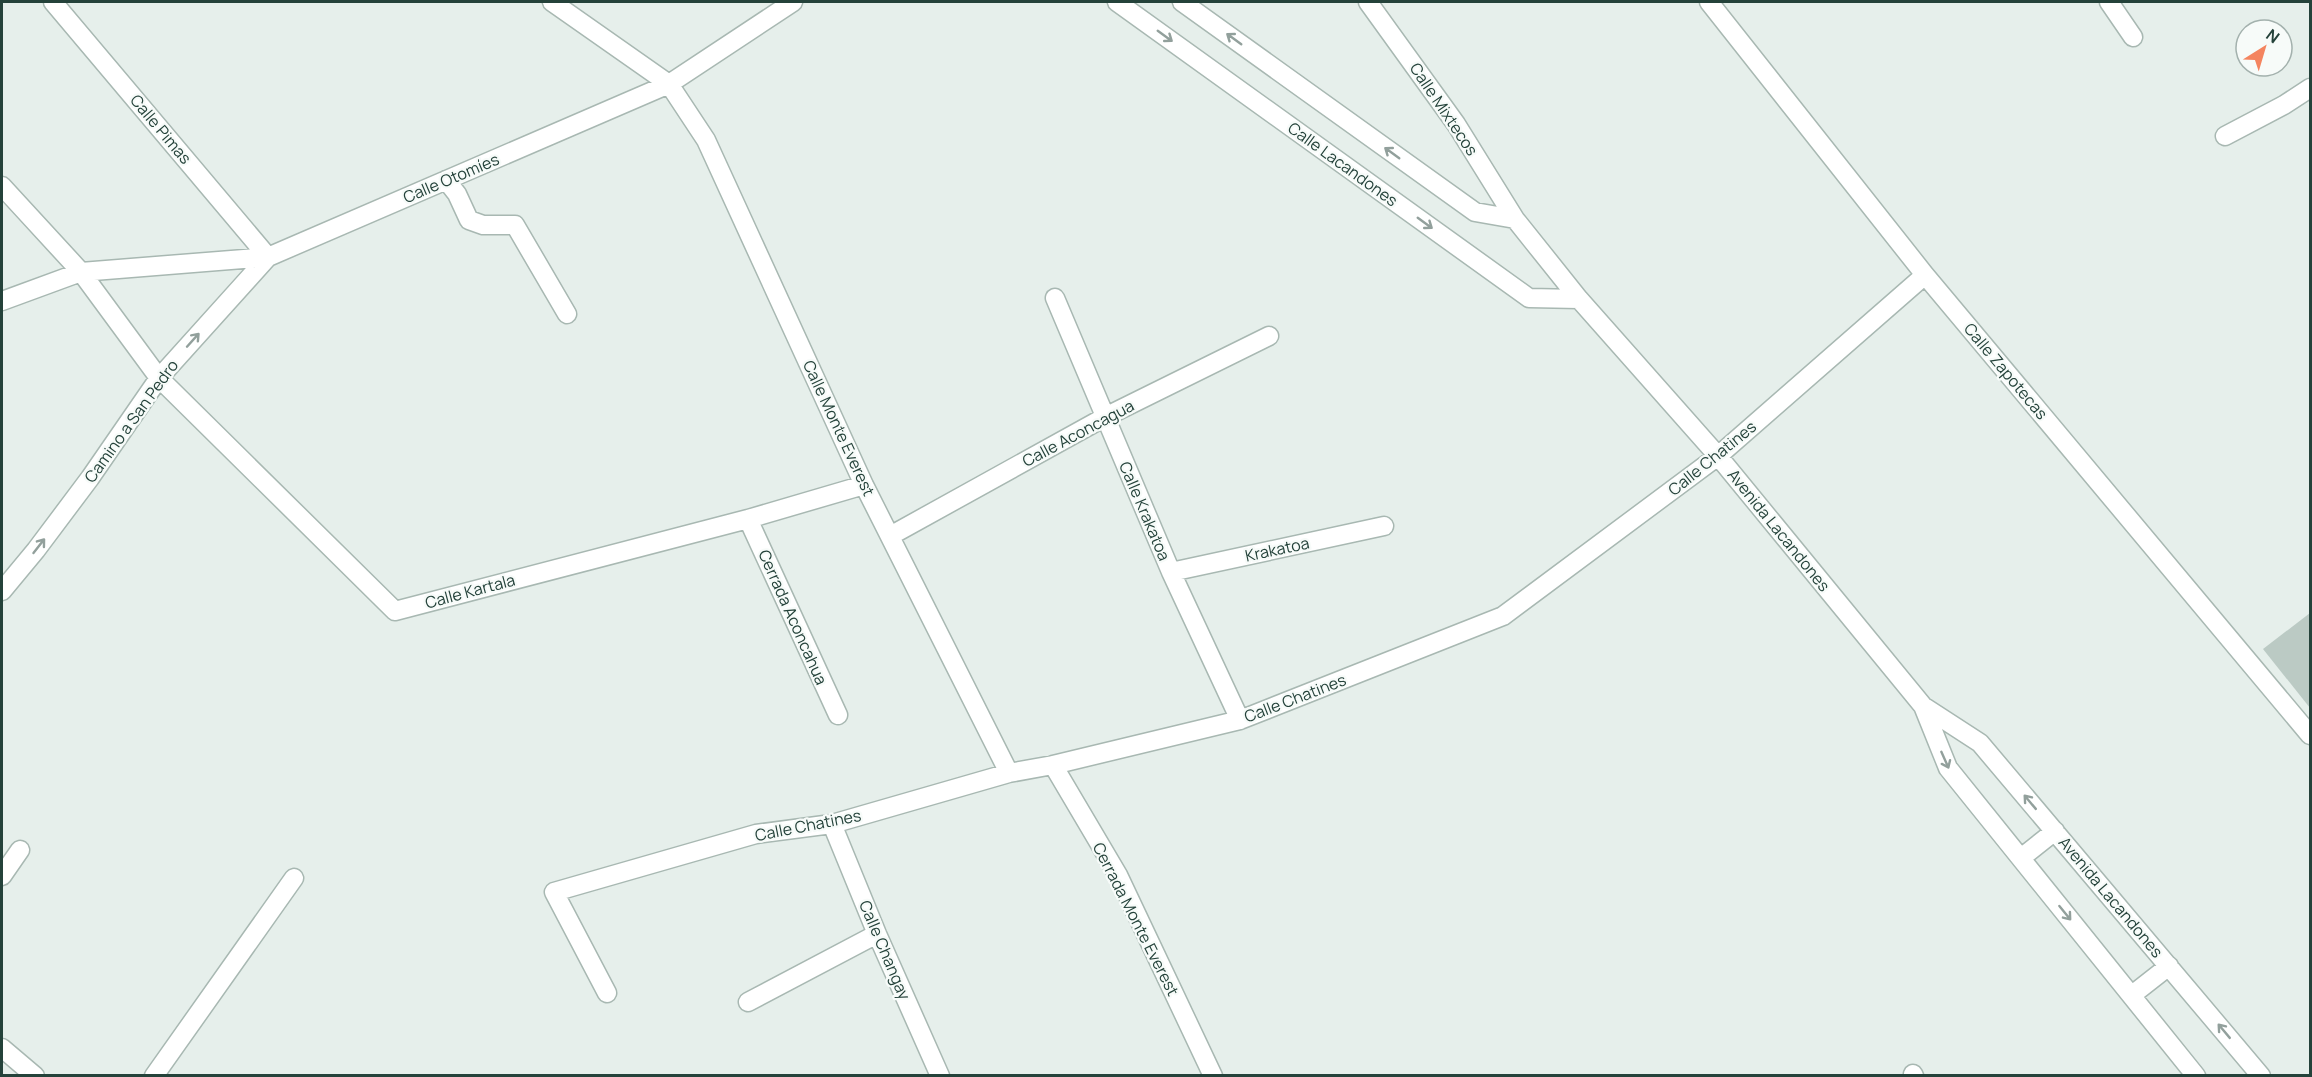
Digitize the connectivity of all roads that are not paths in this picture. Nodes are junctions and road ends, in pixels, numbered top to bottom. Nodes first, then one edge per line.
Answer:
1 (53, 2) edge
2 (552, 2) edge
3 (793, 2) edge
4 (1117, 2) edge
5 (1182, 2) edge
6 (1368, 2) edge
7 (1709, 2) edge
8 (2109, 2) edge
9 (2133, 37) dead end
10 (669, 84) junction
11 (2310, 88) edge
12 (2225, 136) dead end
13 (446, 180) junction
14 (2, 186) edge
15 (1515, 219) junction
16 (268, 257) junction
17 (81, 272) junction
18 (1925, 275) junction
19 (1055, 298) dead end
20 (1579, 299) junction
21 (2, 301) edge
22 (567, 314) dead end
23 (1269, 336) dead end
24 (159, 378) junction
25 (1106, 417) junction
26 (1718, 456) junction
27 (864, 485) junction
28 (748, 519) junction
29 (1384, 526) dead end
30 (890, 536) junction
31 (1171, 572) junction
32 (2, 591) edge
33 (1923, 706) junction
34 (838, 715) dead end
35 (1240, 720) junction
36 (2310, 735) edge
37 (1053, 765) junction
38 (1009, 773) junction
39 (832, 824) junction
40 (2055, 831) junction
41 (20, 850) dead end
42 (2021, 858) junction
43 (2, 876) edge
44 (294, 878) dead end
45 (877, 934) junction
46 (2169, 966) junction
47 (607, 993) dead end
48 (2132, 995) junction
49 (748, 1002) dead end
50 (2, 1048) edge
51 (14, 1068) edge
52 (35, 1076) edge
53 (154, 1076) edge
54 (940, 1076) edge
55 (1213, 1076) edge
56 (2196, 1076) edge
57 (2261, 1076) edge

1 - 16 street, Calle Pimas
2 - 10 street
3 - 10 street, Calle Otomíes
4 -> 20 street, Calle Lacandones
15 -> 5 street
6 - 15 street, Calle Mixtecos
7 - 18 street, Calle Zapotecas
8 - 9 street
10 - 13 street, Calle Otomíes
10 - 27 street, Calle Monte Everest
11 - 12 street
13 - 16 street, Calle Otomíes
13 - 22 street
14 - 17 street
15 - 20 street, Avenida Lacandones
16 - 17 street, Calle Otomíes
24 -> 16 street, Camino a San Pedro
17 - 21 street, Calle Otomíes
17 - 24 street
18 - 26 street, Calle Chatines
18 - 36 street, Calle Zapotecas
19 - 25 street, Calle Krakatoa
20 - 26 street, Avenida Lacandones
23 - 25 street, Calle Aconcagua
24 - 28 street, Calle Kartala
32 -> 24 street, Camino a San Pedro
25 - 30 street, Calle Aconcagua
25 - 31 street, Calle Krakatoa
26 - 33 street, Avenida Lacandones
26 - 35 street, Calle Chatines
27 - 28 street, Calle Kartala
27 - 30 street, Calle Monte Everest
28 - 34 street, Cerrada Aconcahua
29 - 31 street, Krakatoa
30 - 38 street, Calle Monte Everest
31 - 35 street, Calle Krakatoa
40 -> 33 street, Avenida Lacandones
33 -> 42 street, Avenida Lacandones
35 - 37 street, Calle Chatines
37 - 38 street, Calle Chatines
37 - 55 street, Cerrada Monte Everest
38 - 39 street, Calle Chatines
39 - 45 street, Calle Changay
39 - 47 street, Calle Chatines
40 - 42 street
40 - 46 street, Avenida Lacandones
41 - 43 street
42 -> 48 street, Avenida Lacandones
44 - 53 street
45 - 49 street
45 - 54 street, Calle Changay
46 - 48 street
57 -> 46 street, Avenida Lacandones
48 - 56 street, Avenida Lacandones
50 - 51 street
51 - 52 street

